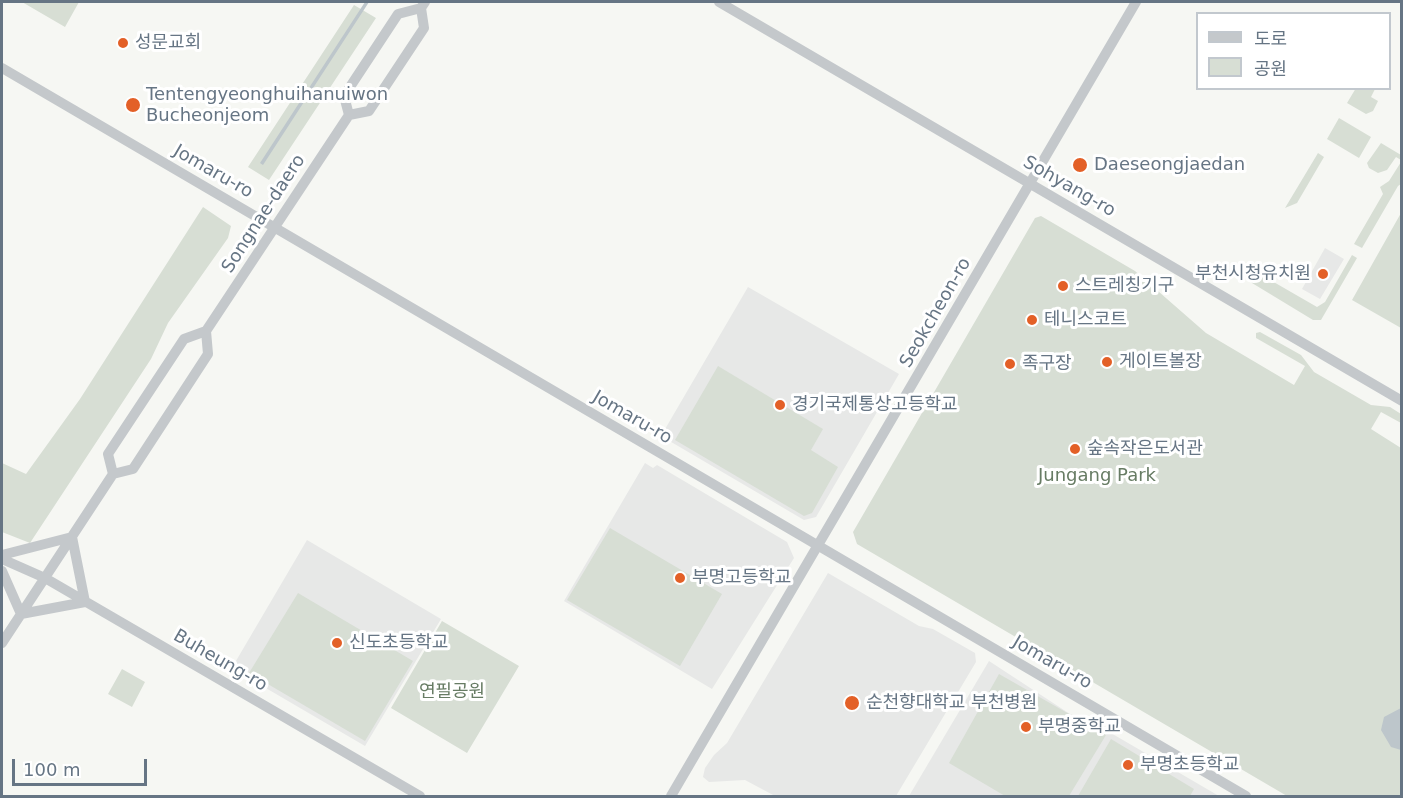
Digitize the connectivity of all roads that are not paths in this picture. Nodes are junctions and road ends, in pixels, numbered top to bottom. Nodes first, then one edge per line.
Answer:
1 (719, 2) edge
2 (1136, 2) edge
3 (423, 5) edge
4 (2, 68) edge
5 (349, 115) junction
6 (1030, 184) junction
7 (274, 227) junction
8 (206, 331) junction
9 (1401, 401) edge
10 (113, 474) junction
11 (72, 537) junction
12 (818, 547) junction
13 (2, 557) edge
14 (2, 571) edge
15 (45, 578) junction
16 (85, 602) junction
17 (21, 614) junction
18 (2, 643) edge
19 (420, 796) edge
20 (671, 796) edge
21 (1246, 796) edge

1 - 6 street, Sohyang-ro
2 - 6 street, Seokcheon-ro
3 - 5 street
3 - 5 street
4 - 7 street, Jomaru-ro
5 - 7 street, Songnae-daero
6 - 9 street, Sohyang-ro
6 - 12 street, Seokcheon-ro
7 - 8 street, Songnae-daero
7 - 12 street, Jomaru-ro
8 - 10 street, Songnae-daero
8 - 10 street, Songnae-daero
10 - 11 street, Songnae-daero
11 - 13 street
11 - 15 street, Songnae-daero
11 - 16 street
12 - 20 street, Seokcheon-ro
12 - 21 street, Jomaru-ro
13 - 15 street, Buheung-ro
14 - 17 street
15 - 16 street, Buheung-ro
15 - 17 street, Songnae-daero
16 - 17 street
16 - 19 street, Buheung-ro
17 - 18 street, Songnae-daero

